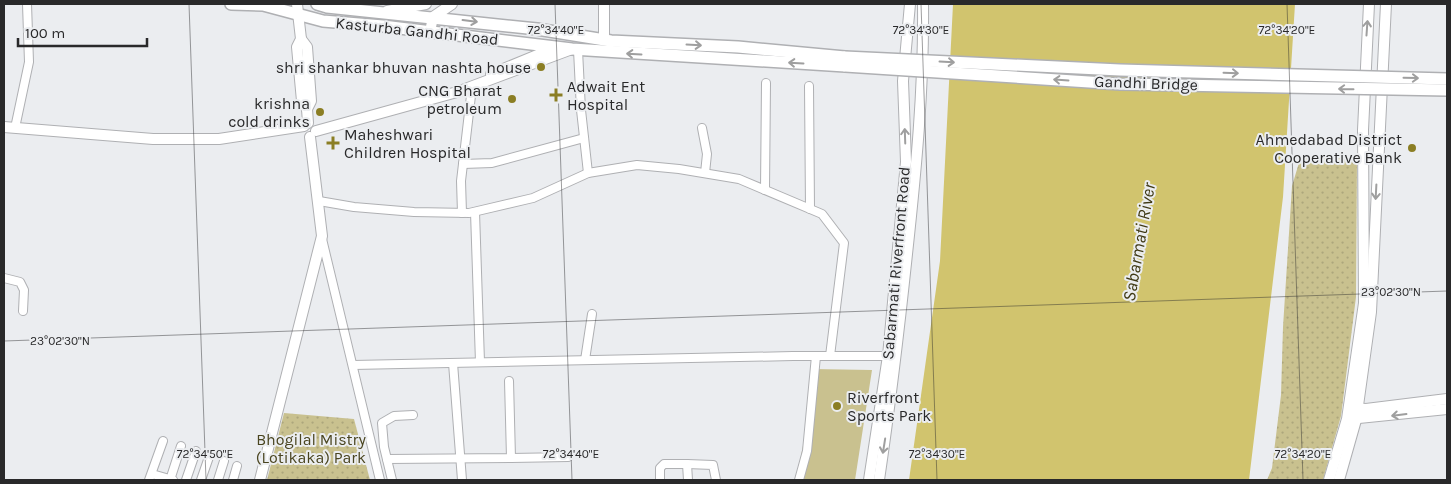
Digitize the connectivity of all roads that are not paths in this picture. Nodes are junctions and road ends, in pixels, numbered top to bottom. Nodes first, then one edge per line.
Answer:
1 (27, 4) edge
2 (231, 4) edge
3 (317, 4) edge
4 (426, 4) edge
5 (452, 4) edge
6 (604, 4) edge
7 (910, 4) edge
8 (923, 4) edge
9 (1369, 4) edge
10 (1386, 4) edge
11 (297, 8) edge
12 (386, 12) junction
13 (433, 17) junction
14 (430, 32) junction
15 (604, 40) junction
16 (557, 48) junction
17 (575, 50) junction
18 (845, 61) junction
19 (1447, 79) edge
20 (766, 83) dead end
21 (809, 86) dead end
22 (472, 87) junction
23 (1447, 90) edge
24 (4, 127) edge
25 (15, 128) junction
26 (702, 128) dead end
27 (309, 129) junction
28 (4, 133) edge
29 (584, 138) junction
30 (464, 164) junction
31 (588, 173) junction
32 (705, 173) junction
33 (765, 190) junction
34 (319, 201) junction
35 (810, 209) junction
36 (475, 212) junction
37 (462, 213) junction
38 (322, 236) junction
39 (4, 278) edge
40 (23, 311) dead end
41 (592, 314) dead end
42 (816, 356) junction
43 (830, 356) junction
44 (892, 356) junction
45 (585, 360) junction
46 (480, 362) junction
47 (453, 363) junction
48 (353, 365) junction
49 (509, 381) dead end
50 (1447, 399) edge
51 (1353, 408) junction
52 (1447, 409) edge
53 (413, 415) dead end
54 (1351, 419) junction
55 (164, 442) dead end
56 (181, 446) dead end
57 (196, 451) dead end
58 (209, 457) dead end
59 (568, 457) dead end
60 (511, 458) junction
61 (387, 459) junction
62 (459, 459) junction
63 (224, 460) dead end
64 (687, 464) junction
65 (237, 466) dead end
66 (150, 477) edge
67 (171, 480) edge
68 (186, 480) edge
69 (201, 480) edge
70 (218, 480) edge
71 (233, 480) edge
72 (260, 480) edge
73 (380, 480) edge
74 (392, 480) edge
75 (462, 480) edge
76 (660, 480) edge
77 (688, 480) edge
78 (716, 480) edge
79 (799, 480) edge
80 (869, 480) edge
81 (879, 480) edge
82 (1329, 480) edge
83 (1340, 480) edge

1 - 25 street
2 - 11 main road, Kasturba Gandhi Road
3 - 12 main road, Kasturba Gandhi Road
4 - 12 street
5 - 13 street
6 - 15 street
44 -> 7 street, Sabarmati Riverfront Road
8 - 44 street, Sabarmati Riverfront Road
51 -> 9 street
10 -> 51 street
11 - 14 main road, Kasturba Gandhi Road
11 - 27 street
12 - 13 main road, Kasturba Gandhi Road
13 - 14 street
13 -> 15 main road, Kasturba Gandhi Road
14 - 16 main road, Kasturba Gandhi Road
15 -> 18 main road, Kasturba Gandhi Road
16 - 17 main road, Kasturba Gandhi Road
16 - 27 street
18 -> 17 main road, Kasturba Gandhi Road
17 - 22 street
17 - 29 street
18 -> 19 main road, Gandhi Bridge, bridge
23 -> 18 main road, Gandhi Bridge, bridge
20 - 33 street
21 - 35 street
22 - 27 street
22 - 30 street
24 - 25 street
25 - 27 street
26 - 32 street
27 - 28 street
27 - 34 street
29 - 30 street
29 - 31 street
30 - 37 street
31 - 32 street
31 - 36 street
32 - 33 street
33 - 35 street
34 - 37 street
34 - 38 street
35 - 43 street
36 - 37 street
36 - 46 street
38 - 48 street
38 - 72 street
39 - 40 street
41 - 45 street
42 - 43 street
42 - 45 street
42 - 79 street
43 - 44 street
44 - 80 street, Sabarmati Riverfront Road
44 -> 81 street, Sabarmati Riverfront Road
45 - 46 street
46 - 47 street
47 - 48 street
47 - 62 street
48 - 73 street
49 - 60 street
50 - 51 street
51 - 54 street
52 -> 54 street
53 - 61 street
54 - 82 street
54 - 83 street
55 - 66 street
56 - 67 street
57 - 68 street
58 - 69 street
59 - 60 street
60 - 62 street
61 - 62 street
61 - 74 street
62 - 75 street
63 - 70 street
64 - 76 street
64 - 77 street
64 - 78 street
65 - 71 street
66 - 67 street

